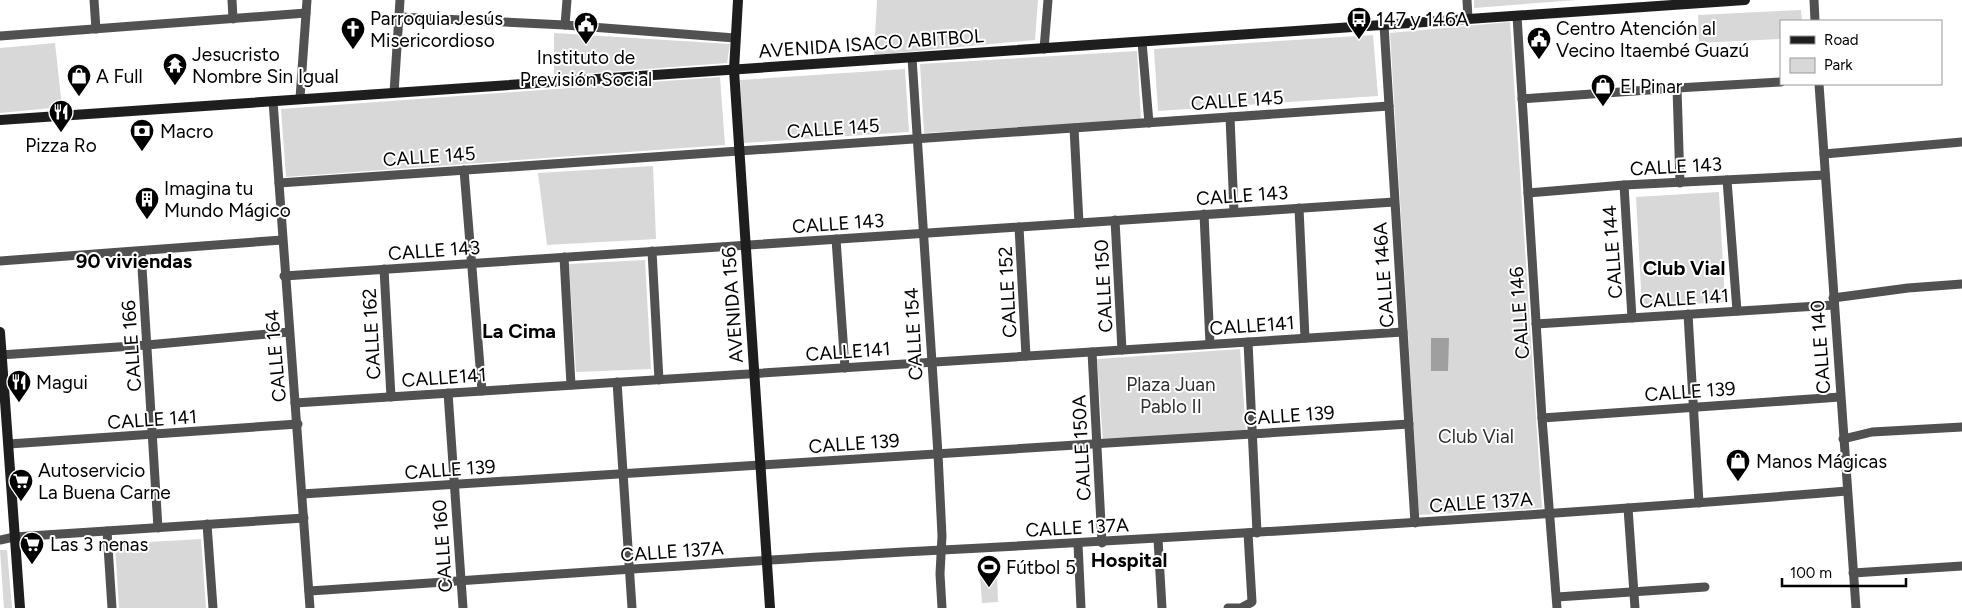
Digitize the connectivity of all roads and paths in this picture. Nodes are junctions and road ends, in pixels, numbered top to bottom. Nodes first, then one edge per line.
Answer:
1 (94, 0) edge
2 (232, 0) edge
3 (307, 0) edge
4 (400, 0) edge
5 (567, 0) edge
6 (738, 0) edge
7 (1048, 0) edge
8 (1467, 0) edge
9 (1745, 0) edge
10 (1814, 0) edge
11 (306, 13) junction
12 (399, 16) junction
13 (1517, 16) junction
14 (233, 19) junction
15 (1468, 19) junction
16 (1815, 20) edge
17 (565, 24) junction
18 (1384, 25) junction
19 (96, 28) junction
20 (0, 36) edge
21 (735, 38) junction
22 (1142, 42) junction
23 (1044, 49) junction
24 (912, 58) junction
25 (734, 70) junction
26 (1780, 82) edge
27 (1819, 85) edge
28 (1677, 88) junction
29 (394, 93) junction
30 (300, 98) junction
31 (1522, 99) junction
32 (273, 100) junction
33 (1389, 106) junction
34 (1230, 117) junction
35 (0, 120) edge
36 (1149, 123) junction
37 (1074, 128) junction
38 (917, 139) junction
39 (1962, 142) edge
40 (740, 151) junction
41 (1824, 154) junction
42 (464, 170) junction
43 (1825, 175) junction
44 (1727, 180) junction
45 (279, 183) junction
46 (1680, 183) junction
47 (1624, 185) junction
48 (1528, 193) junction
49 (1394, 202) junction
50 (1300, 208) junction
51 (1234, 212) junction
52 (1204, 214) junction
53 (1115, 220) junction
54 (1079, 223) junction
55 (1020, 227) junction
56 (924, 233) junction
57 (836, 239) junction
58 (282, 240) junction
59 (746, 245) junction
60 (141, 251) junction
61 (652, 251) junction
62 (564, 257) junction
63 (0, 261) edge
64 (472, 264) junction
65 (384, 269) junction
66 (284, 276) junction
67 (1962, 284) edge
68 (1834, 301) junction
69 (1737, 311) junction
70 (1688, 314) junction
71 (1632, 318) junction
72 (1536, 324) junction
73 (0, 332) edge
74 (289, 332) junction
75 (1403, 332) junction
76 (1306, 338) junction
77 (1248, 342) junction
78 (1210, 344) junction
79 (147, 345) junction
80 (1122, 350) junction
81 (1092, 352) junction
82 (1, 355) edge
83 (1026, 356) junction
84 (931, 362) junction
85 (845, 368) junction
86 (754, 373) junction
87 (659, 380) junction
88 (617, 382) junction
89 (571, 385) junction
90 (482, 391) junction
91 (448, 393) junction
92 (391, 397) junction
93 (1840, 397) junction
94 (295, 403) junction
95 (1693, 407) junction
96 (1542, 418) junction
97 (298, 424) junction
98 (1409, 424) junction
99 (1962, 427) edge
100 (1252, 434) junction
101 (153, 435) junction
102 (1843, 439) junction
103 (9, 444) junction
104 (1096, 444) junction
105 (938, 454) junction
106 (760, 465) junction
107 (623, 474) junction
108 (454, 485) junction
109 (1847, 491) junction
110 (302, 494) junction
111 (1699, 503) junction
112 (1628, 508) junction
113 (1551, 513) junction
114 (304, 518) junction
115 (1415, 523) junction
116 (208, 524) junction
117 (158, 528) junction
118 (106, 531) junction
119 (1252, 533) junction
120 (14, 537) junction
121 (1158, 539) junction
122 (0, 540) edge
123 (1102, 543) junction
124 (1078, 544) junction
125 (941, 550) junction
126 (767, 561) junction
127 (1962, 566) edge
128 (630, 570) junction
129 (1853, 573) junction
130 (461, 581) junction
131 (1705, 587) dead end
132 (309, 590) junction
133 (1634, 591) junction
134 (1556, 597) junction
135 (20, 608) edge
136 (112, 608) edge
137 (213, 608) edge
138 (310, 608) edge
139 (463, 608) edge
140 (632, 608) edge
141 (770, 608) edge
142 (942, 608) edge
143 (1081, 608) edge
144 (1162, 608) edge
145 (1228, 608) edge
146 (1557, 608) edge
147 (1635, 608) edge
148 (1856, 608) edge

1 - 19 street
2 - 14 street
3 - 11 street
4 - 12 street
5 - 17 street
6 - 21 main road, AVENIDA 156
7 - 23 street
8 - 15 street
9 - 13 main road, AVENIDA ISACO ABITBOL
10 - 16 street
11 - 14 street
11 - 30 street
12 - 17 street
12 - 29 street
13 - 15 main road, AVENIDA ISACO ABITBOL
13 - 31 street, CALLE 146
14 - 19 street
15 - 18 main road, AVENIDA ISACO ABITBOL
17 - 21 street
18 - 22 main road, AVENIDA ISACO ABITBOL
18 - 33 street, CALLE 146A
19 - 20 street
21 - 25 main road, AVENIDA 156
22 - 23 main road, AVENIDA ISACO ABITBOL
22 - 36 street
23 - 24 main road, AVENIDA ISACO ABITBOL
24 - 25 main road, AVENIDA ISACO ABITBOL
24 - 38 street, CALLE 154
25 - 29 main road, AVENIDA ISACO ABITBOL
25 - 40 main road, AVENIDA 156
26 - 28 street
27 - 41 street, CALLE 140
28 - 31 street
28 - 46 street
29 - 30 main road, AVENIDA ISACO ABITBOL
30 - 32 main road, AVENIDA ISACO ABITBOL
31 - 48 street, CALLE 146
32 - 35 main road, AVENIDA ISACO ABITBOL
32 - 45 street, CALLE 164
33 - 34 street, CALLE 145
33 - 49 street, CALLE 146A
34 - 36 street, CALLE 145
34 - 51 street
36 - 37 street, CALLE 145
37 - 38 street, CALLE 145
37 - 54 street
38 - 40 street, CALLE 145
38 - 56 street, CALLE 154
39 - 41 street
40 - 42 street, CALLE 145
40 - 59 main road, AVENIDA 156
41 - 43 street, CALLE 140
42 - 45 street, CALLE 145
42 - 64 street
43 - 44 street, CALLE 143
43 - 68 street, CALLE 140
44 - 46 street, CALLE 143
44 - 69 street
45 - 58 street, CALLE 164
46 - 47 street, CALLE 143
47 - 48 street, CALLE 143
47 - 71 street, CALLE 144
48 - 72 street, CALLE 146
49 - 50 street, CALLE 143
49 - 75 street, CALLE 146A
50 - 51 street, CALLE 143
50 - 76 street
51 - 52 street, CALLE 143
52 - 53 street, CALLE 143
52 - 78 street
53 - 54 street, CALLE 143
53 - 80 street, CALLE 150
54 - 55 street, CALLE 143
55 - 56 street, CALLE 143
55 - 83 street, CALLE 152
56 - 57 street, CALLE 143
56 - 84 street, CALLE 154
57 - 59 street, CALLE 143
57 - 85 street
58 - 60 street
58 - 66 street, CALLE 164
59 - 61 street, CALLE 143
59 - 86 main road, AVENIDA 156
60 - 63 street
60 - 79 street, CALLE 166
61 - 62 street, CALLE 143
61 - 87 street
62 - 64 street, CALLE 143
62 - 89 street
64 - 65 street, CALLE 143
64 - 90 street
65 - 66 street, CALLE 143
65 - 92 street, CALLE 162
66 - 74 street, CALLE 164
67 - 68 street, CALLE 141
68 - 69 street, CALLE 141
68 - 93 street, CALLE 140
69 - 70 street, CALLE 141
70 - 71 street, CALLE 141
70 - 95 street
71 - 72 street, CALLE 141
72 - 96 street, CALLE 146
73 - 82 main road
74 - 79 street
74 - 94 street, CALLE 164
75 - 76 street, CALLE141
75 - 98 street, CALLE 146A
76 - 77 street, CALLE141
77 - 78 street, CALLE141
77 - 100 street
78 - 80 street, CALLE141
79 - 82 street
79 - 101 street, CALLE 166
80 - 81 street, CALLE141
81 - 83 street, CALLE141
81 - 104 street, CALLE 150A
82 - 103 main road
83 - 84 street, CALLE141
84 - 85 street, CALLE141
84 - 105 street, CALLE 154
85 - 86 street, CALLE141
86 - 87 street, CALLE141
86 - 106 main road, AVENIDA 156
87 - 88 street, CALLE141
88 - 89 street, CALLE141
88 - 107 street
89 - 90 street, CALLE141
90 - 91 street, CALLE141
91 - 92 street, CALLE141
91 - 108 street, CALLE 160
92 - 94 street, CALLE141
93 - 95 street, CALLE 139
93 - 102 street, CALLE 140
94 - 97 street, CALLE 164
95 - 96 street, CALLE 139
95 - 111 street
96 - 113 street, CALLE 146
97 - 101 street, CALLE 141
97 - 110 street, CALLE 164
98 - 100 street, CALLE 139
98 - 115 street, CALLE 146A
99 - 102 street
100 - 104 street, CALLE 139
100 - 119 street
101 - 103 street, CALLE 141
101 - 117 street, CALLE 166
102 - 109 street, CALLE 140
103 - 120 main road
104 - 105 street, CALLE 139
104 - 123 street, CALLE 150A
105 - 106 street, CALLE 139
105 - 125 street, CALLE 154
106 - 107 street, CALLE 139
106 - 126 main road, AVENIDA 156
107 - 108 street, CALLE 139
107 - 128 street
108 - 110 street, CALLE 139
108 - 130 street, CALLE 160
109 - 111 street, CALLE 137A
109 - 129 street, CALLE 140
110 - 114 street, CALLE 164
111 - 112 street, CALLE 137A
112 - 113 street, CALLE 137A
112 - 133 street
113 - 115 street, CALLE 137A
113 - 134 street, CALLE 146
114 - 116 street
114 - 132 street, CALLE 164
115 - 119 street, CALLE 137A
116 - 117 street
116 - 137 street
117 - 118 street
118 - 120 street
118 - 136 street
119 - 121 street, CALLE 137A
119 - 145 street
120 - 122 street
120 - 135 main road
121 - 123 street, CALLE 137A
121 - 144 street
123 - 124 street, CALLE 137A
124 - 125 street, CALLE 137A
124 - 143 street
125 - 126 street, CALLE 137A
125 - 142 street, CALLE 154
126 - 128 street, CALLE 137A
126 - 141 main road, AVENIDA 156
127 - 129 street
128 - 130 street, CALLE 137A
128 - 140 street
129 - 148 street, CALLE 140
130 - 132 street, CALLE 137A
130 - 139 street, CALLE 160
131 - 133 street
132 - 138 street, CALLE 164
133 - 134 street
133 - 147 street
134 - 146 street, CALLE 146

